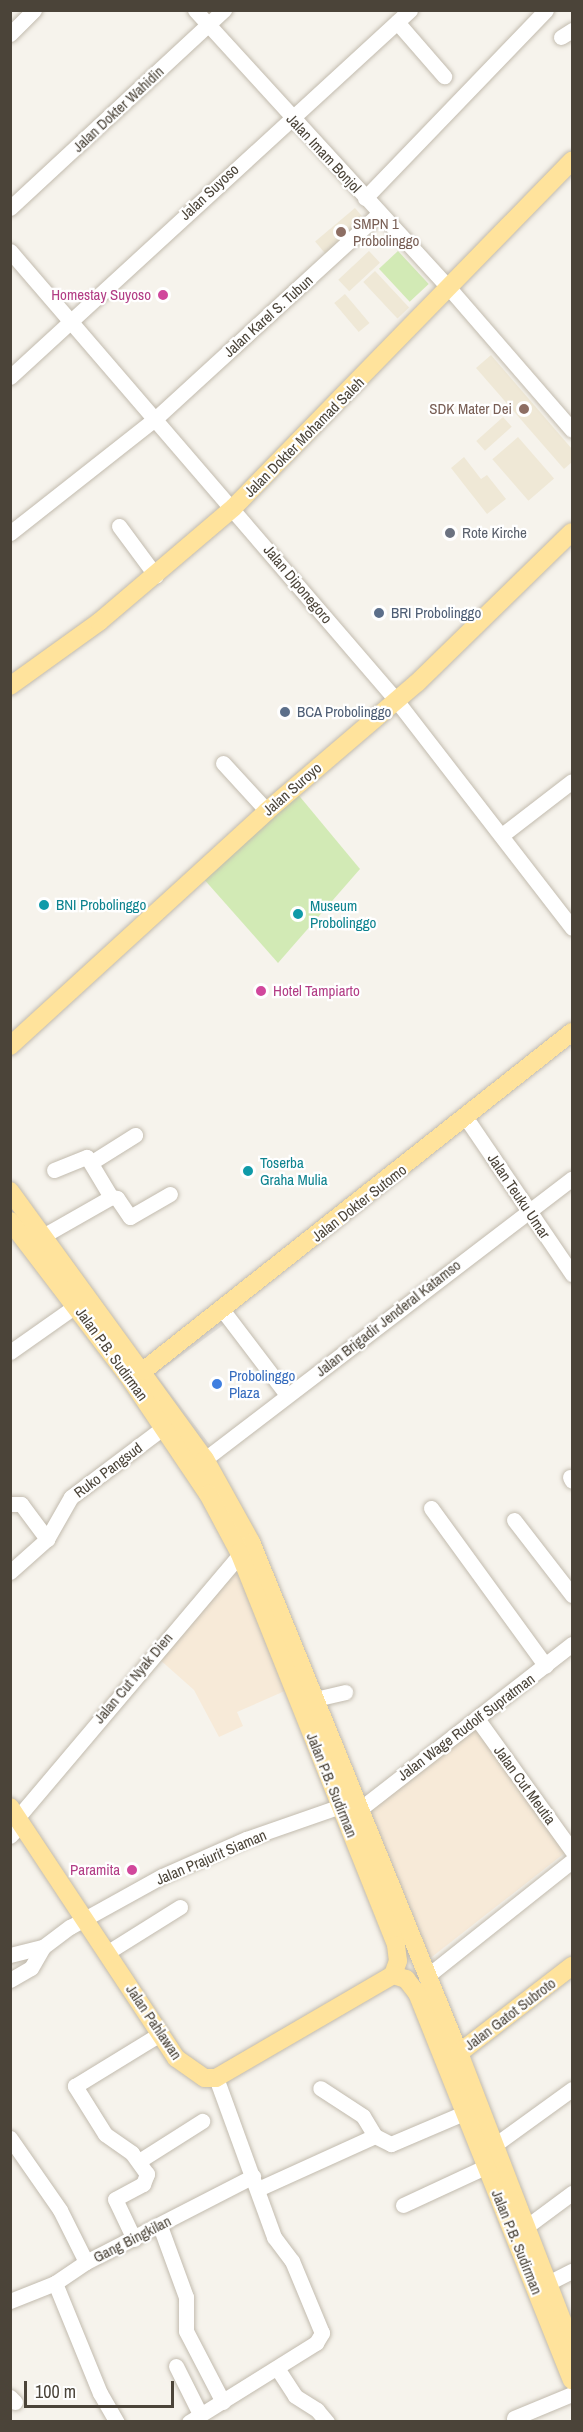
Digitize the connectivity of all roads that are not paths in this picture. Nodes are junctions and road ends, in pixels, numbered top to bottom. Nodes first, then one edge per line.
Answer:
1 (34, 10) edge
2 (195, 10) edge
3 (224, 10) edge
4 (410, 10) edge
5 (546, 10) edge
6 (398, 22) junction
7 (209, 25) junction
8 (10, 34) edge
9 (444, 76) dead end
10 (291, 117) junction
11 (573, 161) edge
12 (365, 198) junction
13 (10, 208) edge
14 (380, 214) junction
15 (10, 251) edge
16 (450, 289) junction
17 (70, 321) junction
18 (10, 377) edge
19 (156, 418) junction
20 (573, 430) edge
21 (234, 507) junction
22 (119, 526) dead end
23 (573, 532) edge
24 (10, 533) edge
25 (156, 576) junction
26 (10, 686) edge
27 (396, 700) junction
28 (223, 763) dead end
29 (573, 781) edge
30 (267, 811) junction
31 (502, 835) junction
32 (573, 928) edge
33 (573, 1032) edge
34 (10, 1046) edge
35 (466, 1118) junction
36 (135, 1136) dead end
37 (92, 1162) junction
38 (54, 1170) dead end
39 (573, 1178) edge
40 (10, 1191) edge
41 (170, 1194) dead end
42 (111, 1197) junction
43 (528, 1210) junction
44 (10, 1221) edge
45 (36, 1240) junction
46 (573, 1274) edge
47 (82, 1301) junction
48 (222, 1308) junction
49 (10, 1352) edge
50 (143, 1371) junction
51 (287, 1395) junction
52 (164, 1428) junction
53 (205, 1459) junction
54 (10, 1504) edge
55 (431, 1508) dead end
56 (514, 1520) dead end
57 (47, 1539) junction
58 (245, 1547) junction
59 (12, 1569) edge
60 (573, 1595) edge
61 (573, 1644) edge
62 (546, 1666) junction
63 (345, 1692) dead end
64 (315, 1699) junction
65 (478, 1720) junction
66 (341, 1806) junction
67 (360, 1809) junction
68 (15, 1821) edge
69 (573, 1851) edge
70 (573, 1862) edge
71 (180, 1907) dead end
72 (85, 1917) junction
73 (43, 1947) junction
74 (108, 1952) junction
75 (10, 1955) edge
76 (573, 1966) edge
77 (393, 1975) junction
78 (426, 1977) junction
79 (10, 1980) edge
80 (160, 2034) junction
81 (453, 2057) junction
82 (216, 2078) junction
83 (320, 2088) dead end
84 (573, 2089) edge
85 (466, 2112) junction
86 (202, 2121) dead end
87 (375, 2136) junction
88 (10, 2138) edge
89 (488, 2155) junction
90 (139, 2161) junction
91 (255, 2182) junction
92 (573, 2193) edge
93 (403, 2205) dead end
94 (160, 2226) junction
95 (526, 2227) junction
96 (134, 2239) junction
97 (86, 2262) junction
98 (573, 2271) edge
99 (55, 2283) junction
100 (548, 2283) junction
101 (10, 2301) edge
102 (573, 2346) edge
103 (176, 2366) dead end
104 (276, 2368) junction
105 (573, 2380) edge
106 (573, 2394) edge
107 (223, 2402) junction
108 (194, 2417) edge
109 (514, 2418) dead end
110 (117, 2421) edge
111 (327, 2421) edge

1 - 8 street
2 - 7 street, Jalan Imam Bonjol
3 - 7 street, Jalan Dokter Wahidin
4 - 6 street, Jalan Suyoso
5 - 12 street
6 - 9 street
6 - 10 street, Jalan Suyoso
7 - 10 street, Jalan Imam Bonjol
7 - 13 street, Jalan Dokter Wahidin
10 - 12 street, Jalan Imam Bonjol
10 - 17 street, Jalan Suyoso
11 - 16 main road, Jalan Dokter Mohamad Saleh
12 - 14 street, Jalan Imam Bonjol
14 - 16 street, Jalan Imam Bonjol
14 - 19 street, Jalan Karel S. Tubun
15 - 17 street, Jalan Diponegoro
16 - 20 street, Jalan Imam Bonjol
16 - 21 main road, Jalan Dokter Mohamad Saleh
17 - 18 street, Jalan Suyoso
17 - 19 street, Jalan Diponegoro
19 - 21 street, Jalan Diponegoro
19 - 24 street, Jalan Karel S. Tubun
21 - 25 main road, Jalan Dokter Mohamad Saleh
21 - 27 street, Jalan Diponegoro
22 - 25 street
23 - 27 main road, Jalan Suroyo
25 - 26 main road, Jalan Dokter Mohamad Saleh
27 - 30 main road, Jalan Suroyo
27 - 31 street, Jalan Diponegoro
28 - 30 street
29 - 31 street
30 - 34 main road, Jalan Suroyo
31 - 32 street, Jalan Diponegoro
33 - 35 main road, Jalan Dokter Sutomo
35 - 43 street, Jalan Teuku Umar
35 - 48 main road, Jalan Dokter Sutomo
36 - 37 street
37 - 38 street
37 - 42 street
39 - 43 street, Jalan Brigadir Jenderal Katamso
40 - 45 main road, Jalan P.B. Sudirman
41 - 42 street
42 - 45 street
43 - 46 street, Jalan Teuku Umar
43 - 51 street, Jalan Brigadir Jenderal Katamso
44 - 45 main road, Jalan P.B. Sudirman
45 - 47 main road, Jalan P.B. Sudirman
47 - 49 street
47 - 50 main road, Jalan P.B. Sudirman
47 - 52 main road, Jalan P.B. Sudirman
48 - 50 main road, Jalan Dokter Sutomo
48 - 51 street
50 - 53 main road, Jalan P.B. Sudirman
51 - 53 street, Jalan Brigadir Jenderal Katamso
52 - 57 street, Ruko Pangsud
52 - 58 main road, Jalan P.B. Sudirman
53 - 58 main road, Jalan P.B. Sudirman
54 - 57 street
55 - 62 street
56 - 60 street
57 - 59 street, Ruko Pangsud
58 - 64 main road, Jalan P.B. Sudirman
58 - 66 main road, Jalan P.B. Sudirman
58 - 68 street, Jalan Cut Nyak Dien
61 - 62 street, Jalan Wage Rudolf Supratman
62 - 65 street, Jalan Wage Rudolf Supratman
63 - 64 street
64 - 67 main road, Jalan P.B. Sudirman
65 - 67 street, Jalan Wage Rudolf Supratman
65 - 69 street, Jalan Cut Meutia
66 - 72 street, Jalan Prajurit Siaman
66 - 77 main road, Jalan P.B. Sudirman
67 - 78 main road, Jalan P.B. Sudirman
68 - 72 main road, Jalan Pahlawan
70 - 78 street
71 - 74 street
72 - 73 street, Jalan Prajurit Siaman
72 - 74 main road, Jalan Pahlawan
73 - 75 street
73 - 79 street
74 - 80 main road, Jalan Pahlawan
76 - 81 main road, Jalan Gatot Subroto
77 - 81 main road, Jalan P.B. Sudirman
77 - 82 main road
78 - 81 main road, Jalan P.B. Sudirman
80 - 82 main road, Jalan Pahlawan
80 - 90 street
81 - 85 main road, Jalan P.B. Sudirman
81 - 89 main road, Jalan P.B. Sudirman
82 - 91 street
83 - 87 street
84 - 89 street
85 - 87 street
85 - 89 main road, Jalan P.B. Sudirman
86 - 90 street
87 - 91 street, Gang Bingkilan
88 - 97 street
89 - 93 street
89 - 95 main road, Jalan P.B. Sudirman
89 - 105 main road, Jalan P.B. Sudirman
90 - 96 street
91 - 94 street, Gang Bingkilan
91 - 104 street
92 - 95 street
94 - 96 street, Gang Bingkilan
94 - 107 street
95 - 100 main road, Jalan P.B. Sudirman
96 - 97 street, Gang Bingkilan
97 - 99 street, Gang Bingkilan
98 - 100 street
99 - 101 street, Gang Bingkilan
99 - 110 street
100 - 102 main road, Jalan P.B. Sudirman
103 - 108 street
104 - 107 street
104 - 111 street
106 - 109 street
107 - 108 street

